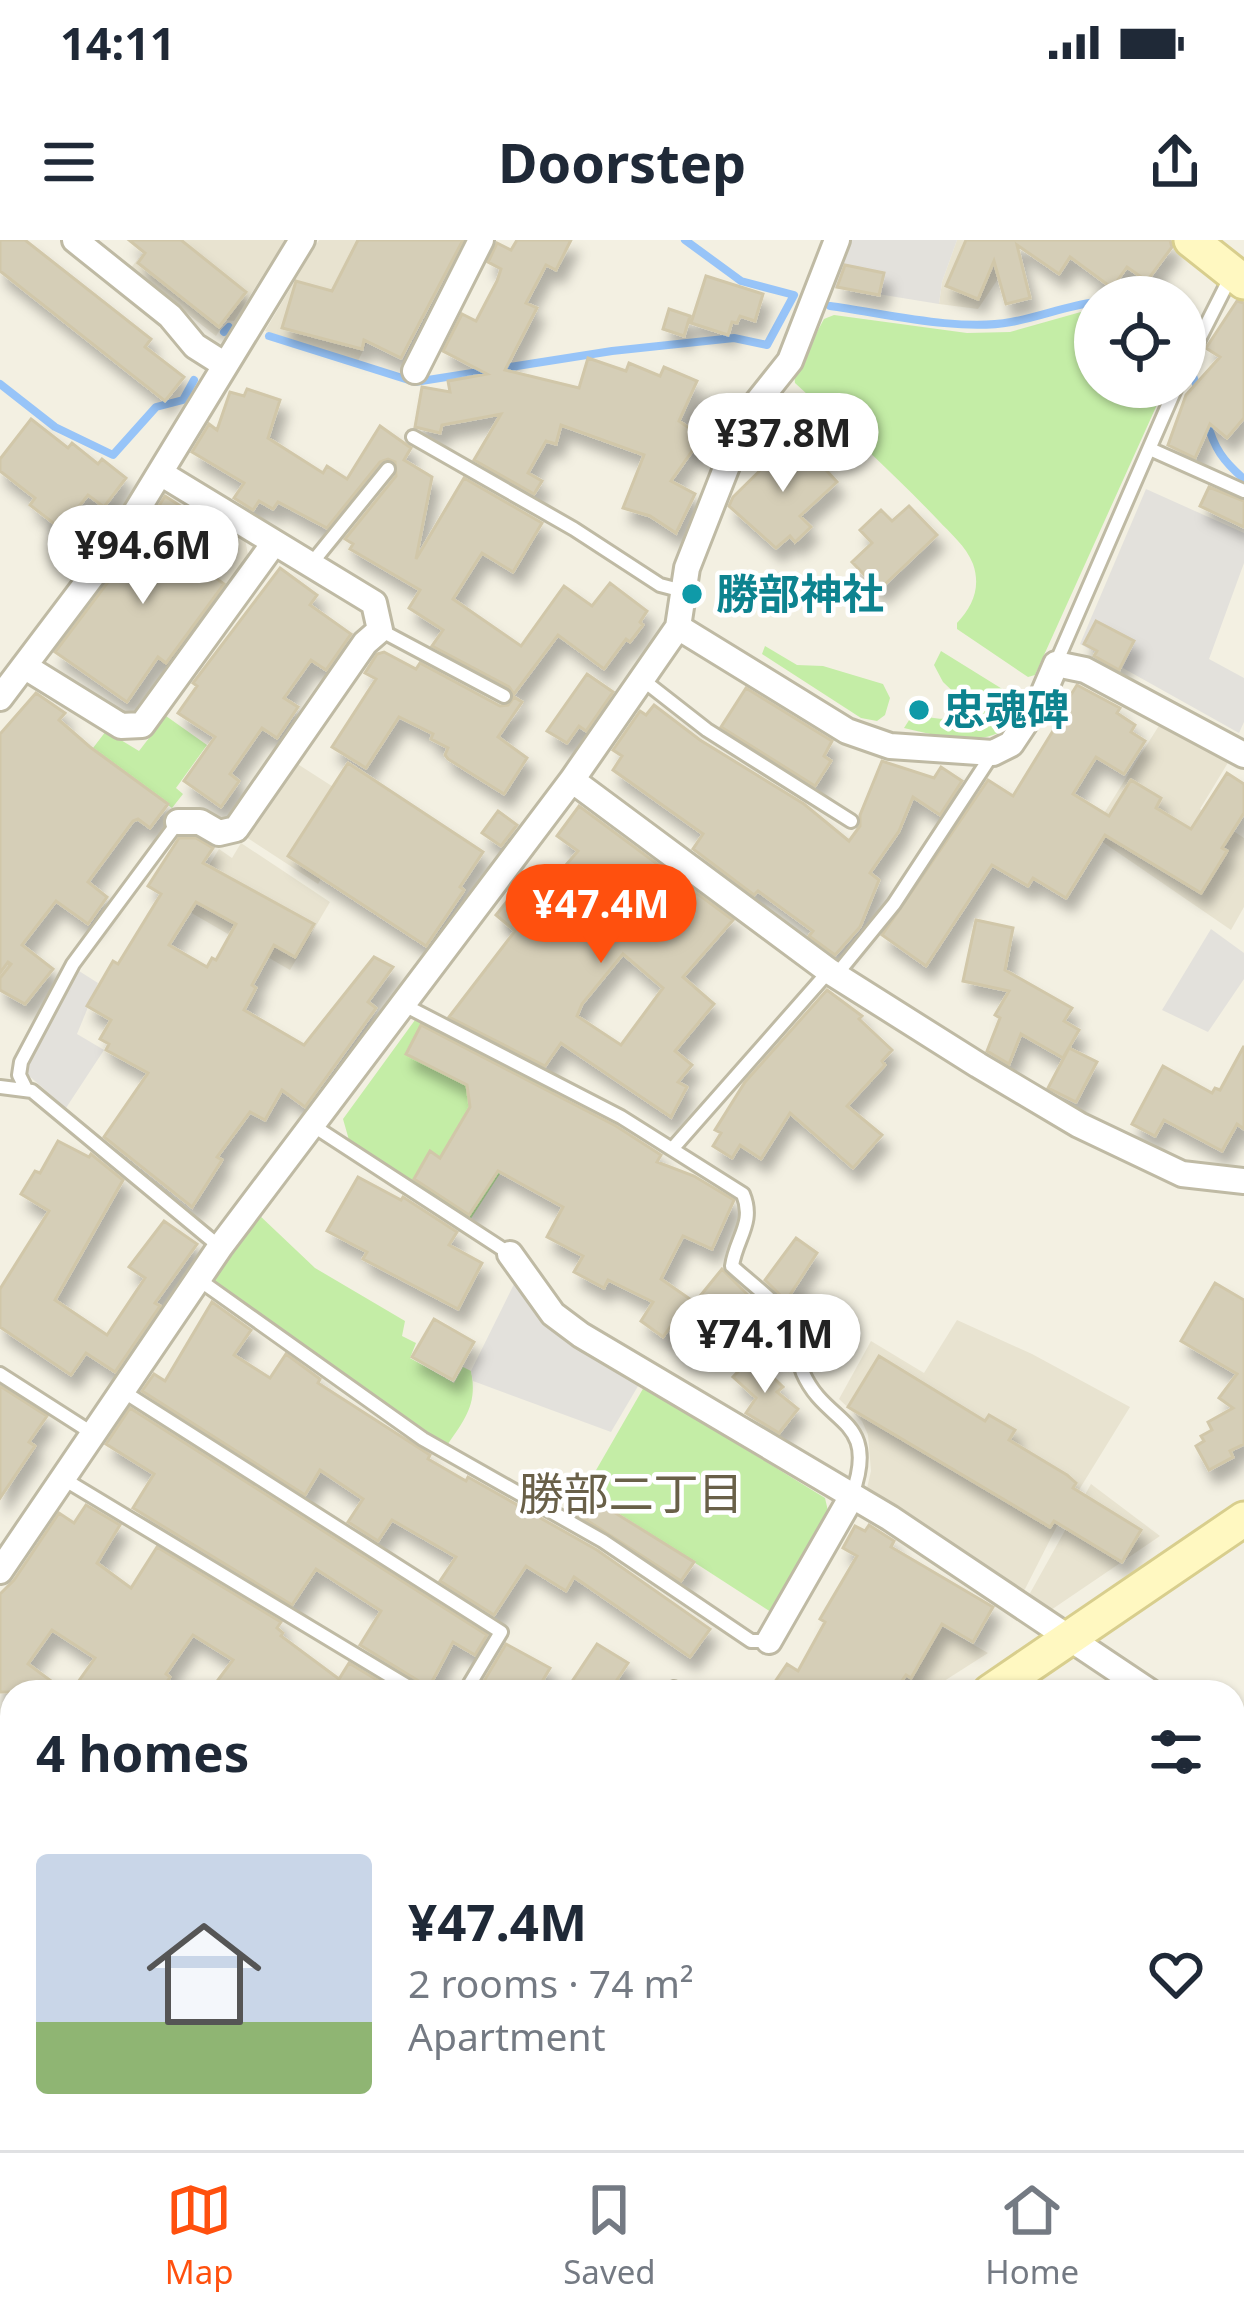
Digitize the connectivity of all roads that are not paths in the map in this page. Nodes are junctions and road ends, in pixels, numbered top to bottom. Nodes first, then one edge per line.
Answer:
1 (74, 240) edge
2 (302, 240) edge
3 (482, 240) edge
4 (837, 240) edge
5 (1191, 240) edge
6 (1239, 278) edge
7 (1206, 332) edge
8 (225, 365) junction
9 (415, 371) dead end
10 (1167, 408) edge
11 (413, 437) dead end
12 (1150, 449) junction
13 (388, 469) dead end
14 (161, 474) junction
15 (1244, 491) edge
16 (274, 543) junction
17 (310, 565) junction
18 (684, 592) junction
19 (678, 627) junction
20 (380, 629) junction
21 (1056, 664) junction
22 (25, 666) junction
23 (643, 680) junction
24 (504, 696) dead end
25 (0, 698) edge
26 (993, 753) junction
27 (1244, 755) edge
28 (572, 780) junction
29 (850, 821) dead end
30 (178, 822) joint
31 (833, 973) junction
32 (404, 1005) junction
33 (0, 1087) edge
34 (25, 1087) junction
35 (312, 1125) junction
36 (673, 1148) junction
37 (1244, 1181) edge
38 (220, 1247) junction
39 (510, 1254) joint
40 (197, 1279) junction
41 (0, 1374) edge
42 (120, 1389) junction
43 (92, 1433) junction
44 (61, 1478) junction
45 (852, 1496) junction
46 (1244, 1519) edge
47 (0, 1571) edge
48 (1069, 1638) junction
49 (769, 1641) joint
50 (397, 1680) edge
51 (472, 1680) edge
52 (1008, 1680) edge
53 (1132, 1680) edge

1 - 8 street
2 - 8 street
3 - 9 street
4 - 18 street
5 - 6 street
6 - 7 lane
8 - 14 street
10 - 12 lane
11 - 18 lane
12 - 15 lane
12 - 21 lane
13 - 17 lane
14 - 16 street
14 - 22 street
16 - 17 street
16 - 22 street
17 - 20 street
18 - 19 street
19 - 23 street
19 - 26 street
20 - 24 lane
20 - 30 street
21 - 26 street
21 - 27 street
22 - 25 street
23 - 28 street
23 - 29 lane
26 - 31 lane
28 - 31 street
28 - 32 street
30 - 34 lane
31 - 36 lane
31 - 37 street
32 - 35 street
32 - 36 lane
33 - 34 lane
34 - 38 lane
35 - 38 street
35 - 39 lane
36 - 45 lane
38 - 40 street
39 - 45 street
40 - 42 street
40 - 49 lane
41 - 43 lane
42 - 43 street
42 - 51 lane
43 - 44 street
44 - 47 street
44 - 50 lane
45 - 48 street
45 - 49 street
46 - 48 street
48 - 52 street
48 - 53 street

